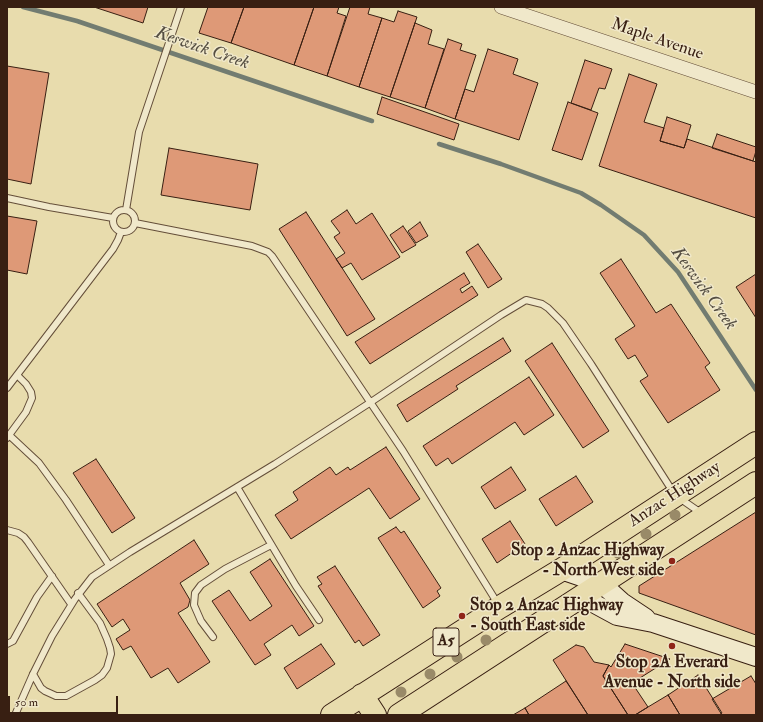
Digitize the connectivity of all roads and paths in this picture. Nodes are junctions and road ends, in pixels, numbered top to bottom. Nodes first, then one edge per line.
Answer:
1 (181, 7) edge
2 (501, 7) edge
3 (756, 92) edge
4 (7, 198) edge
5 (126, 210) junction
6 (113, 218) junction
7 (135, 223) junction
8 (121, 232) junction
9 (17, 375) junction
10 (7, 388) edge
11 (371, 402) junction
12 (8, 437) edge
13 (756, 443) edge
14 (756, 483) edge
15 (237, 487) junction
16 (675, 495) junction
17 (706, 516) junction
18 (7, 530) edge
19 (271, 545) junction
20 (109, 565) junction
21 (561, 570) junction
22 (52, 576) junction
23 (602, 584) junction
24 (78, 593) junction
25 (582, 597) junction
26 (71, 604) junction
27 (500, 607) junction
28 (319, 620) dead end
29 (653, 623) junction
30 (213, 637) dead end
31 (7, 644) edge
32 (756, 657) edge
33 (33, 674) junction
34 (362, 696) junction
35 (15, 715) edge
36 (332, 715) edge
37 (375, 715) edge
38 (399, 715) edge

1 - 5 lane
2 - 3 street, Maple Avenue
4 - 6 lane
5 - 6 lane
5 - 7 lane
6 - 8 lane
7 - 8 lane
7 - 11 lane
8 - 9 lane
9 - 10 lane
9 - 12 lane
11 - 15 lane
11 - 16 lane
11 - 27 lane
12 - 20 lane
13 - 16 highway, Anzac Highway / A5
14 - 17 highway, Anzac Highway / A5
15 - 19 lane
15 - 20 lane
16 - 17 lane
16 - 21 highway, Anzac Highway / A5
17 - 23 highway, Anzac Highway / A5
18 - 22 lane
19 - 28 lane
19 - 30 lane
20 - 24 lane
21 - 23 street
21 - 27 highway, Anzac Highway / A5
22 - 26 lane
22 - 31 lane
23 - 25 highway, Anzac Highway / A5
23 - 29 street
24 - 26 lane
24 - 33 lane
25 - 29 street
25 - 38 highway, Anzac Highway / A5
26 - 33 lane
27 - 34 highway, Anzac Highway / A5
29 - 32 street
33 - 35 lane
34 - 36 highway, Anzac Highway / A5
34 - 37 highway

